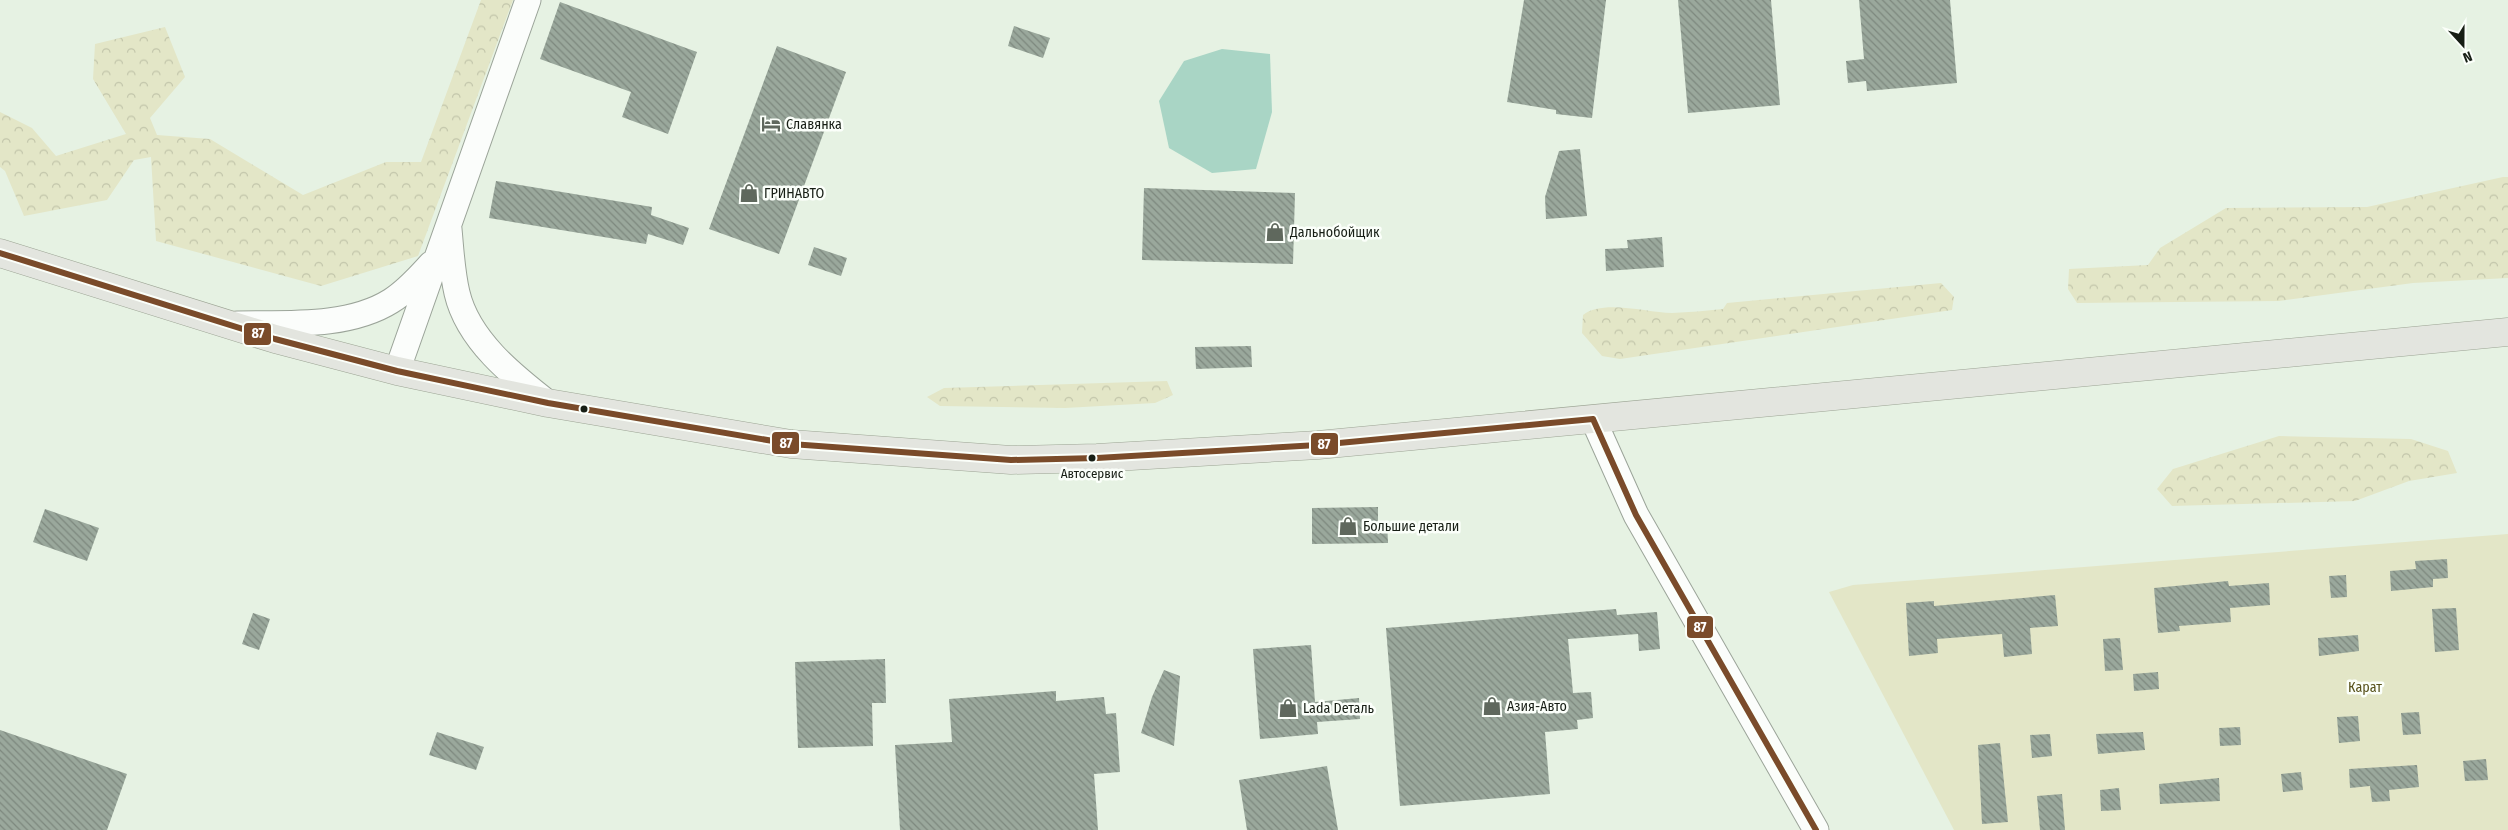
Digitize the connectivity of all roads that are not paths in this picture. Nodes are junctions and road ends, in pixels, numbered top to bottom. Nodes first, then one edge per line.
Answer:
1 (528, 0) edge
2 (449, 223) junction
3 (0, 253) edge
4 (436, 258) junction
5 (226, 324) junction
6 (2508, 332) edge
7 (397, 371) junction
8 (548, 403) junction
9 (1593, 419) junction
10 (1816, 830) edge

1 - 2 street
2 - 4 street
2 - 8 street
3 - 5 main road
4 - 5 street
4 - 7 street
5 - 7 main road
6 - 9 main road
7 - 8 main road
8 - 9 main road
9 - 10 street

